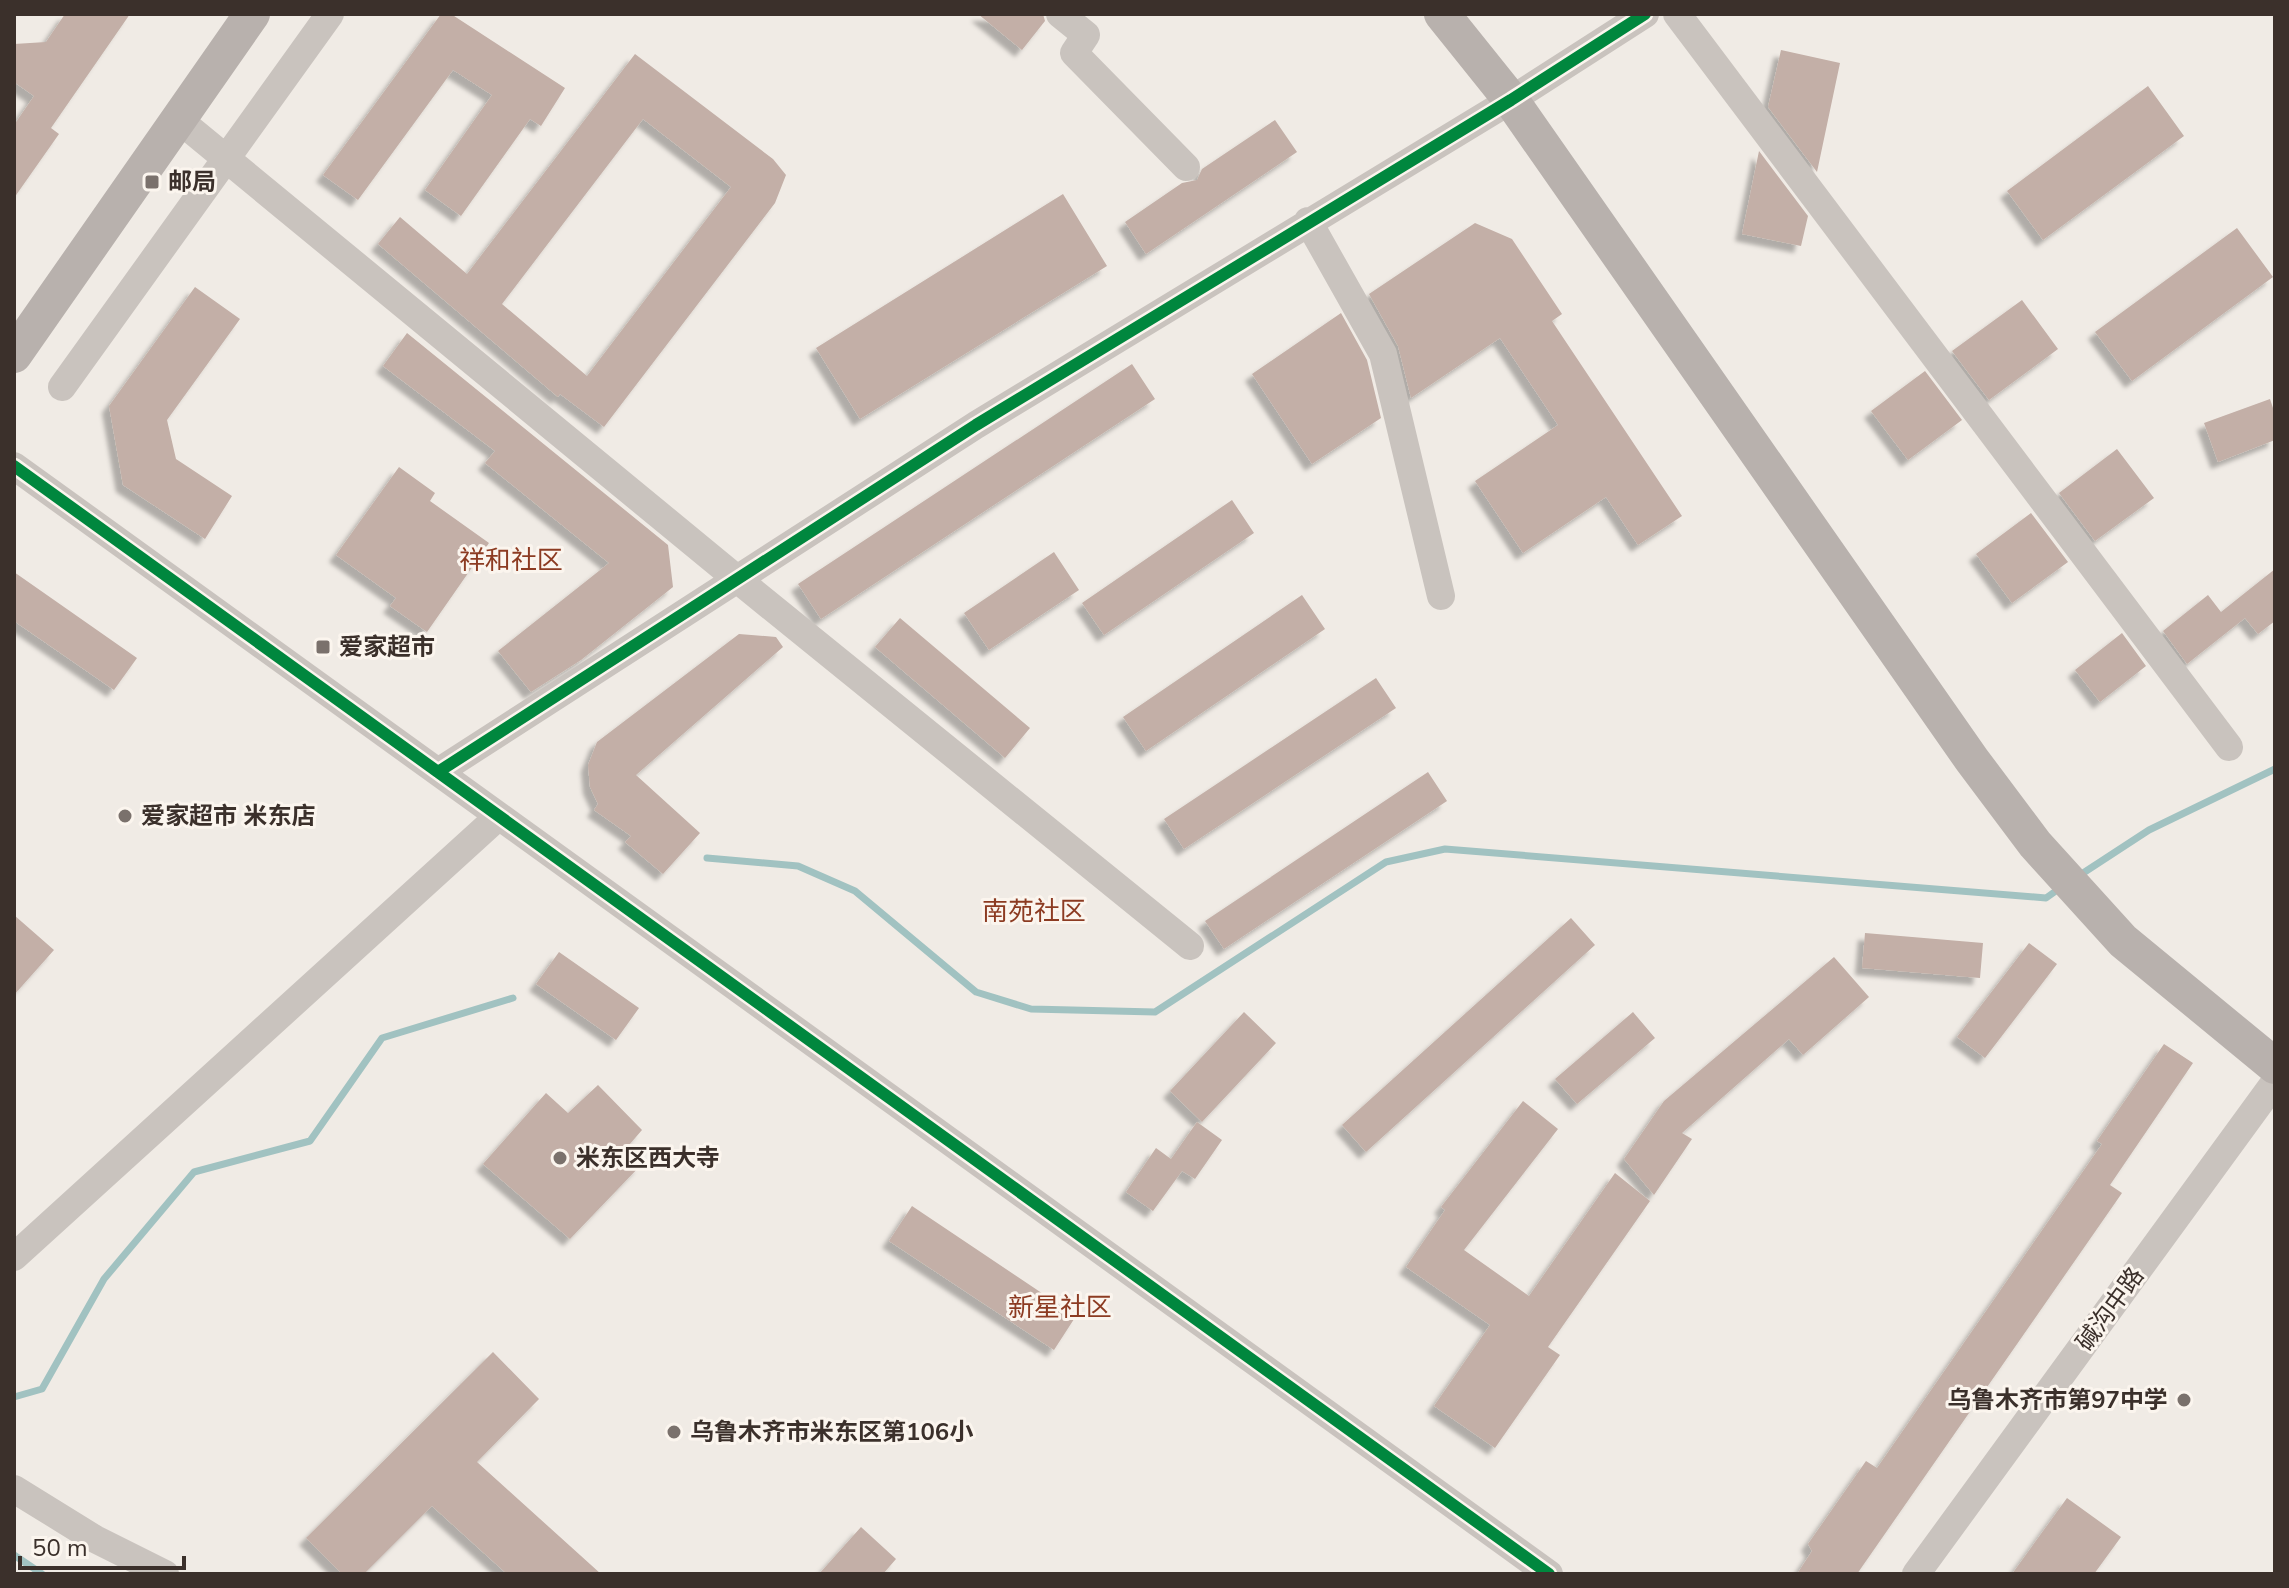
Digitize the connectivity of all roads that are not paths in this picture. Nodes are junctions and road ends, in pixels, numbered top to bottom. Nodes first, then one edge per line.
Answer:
1 (252, 14) edge
2 (330, 14) edge
3 (1060, 14) edge
4 (1442, 14) edge
5 (1645, 14) edge
6 (1677, 14) edge
7 (1511, 100) junction
8 (178, 119) junction
9 (228, 160) junction
10 (1186, 167) dead end
11 (1308, 221) junction
12 (14, 355) edge
13 (62, 387) dead end
14 (14, 466) edge
15 (737, 579) junction
16 (1441, 596) dead end
17 (2229, 747) dead end
18 (438, 772) junction
19 (499, 816) junction
20 (1190, 946) dead end
21 (2275, 1066) edge
22 (2275, 1082) edge
23 (14, 1257) edge
24 (14, 1489) edge
25 (165, 1574) edge
26 (1549, 1574) edge
27 (1916, 1574) edge

1 - 8 main road
2 - 9 street
3 - 10 street
4 - 7 main road
5 - 7 street
6 - 17 street
7 - 11 street
7 - 21 main road
8 - 9 street
8 - 12 main road
9 - 13 street
9 - 15 street
11 - 15 street
11 - 16 street
14 - 18 street
15 - 18 street
15 - 20 street
18 - 19 street
19 - 23 street
19 - 26 street
22 - 27 street, 碱沟中路
24 - 25 street

